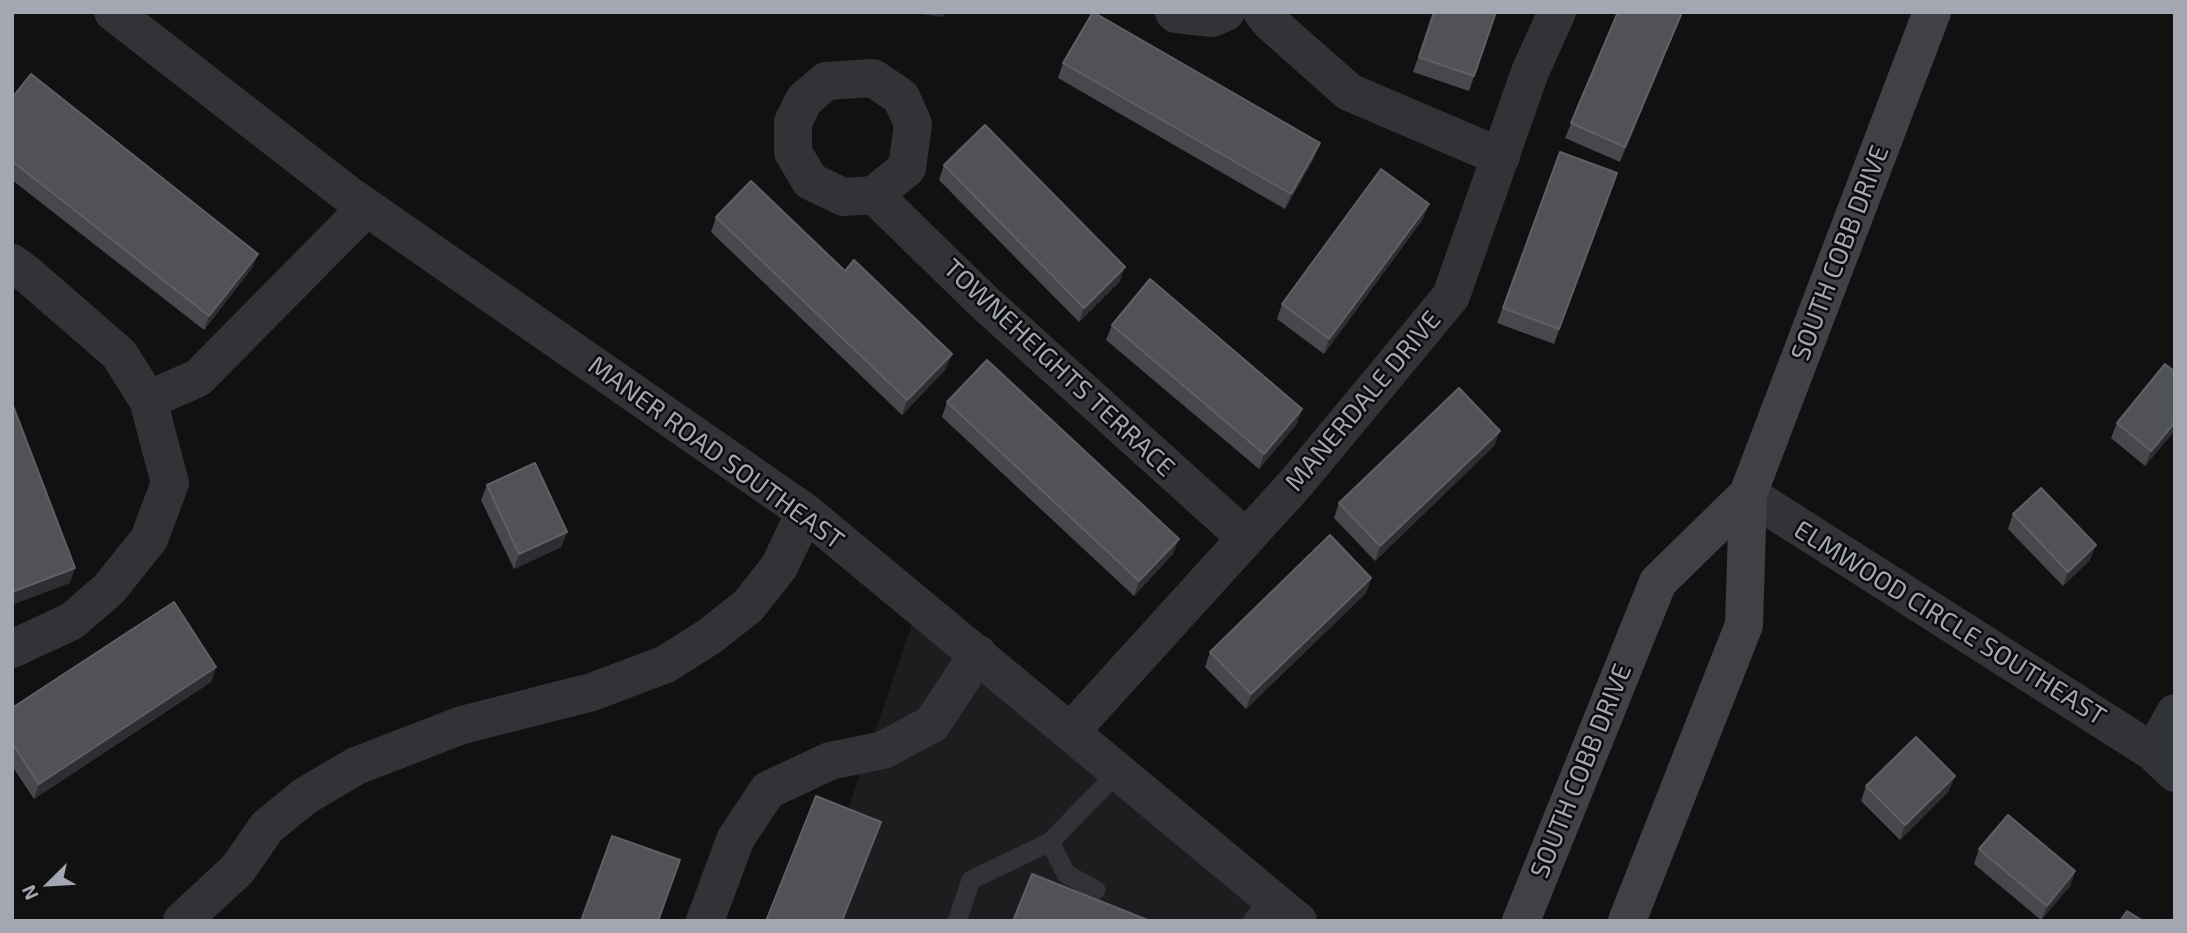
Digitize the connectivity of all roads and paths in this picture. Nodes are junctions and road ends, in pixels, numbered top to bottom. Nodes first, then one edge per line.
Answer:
1 (113, 12) edge
2 (1174, 12) edge
3 (1226, 12) edge
4 (1262, 12) edge
5 (1557, 12) edge
6 (1932, 12) edge
7 (1501, 157) junction
8 (874, 195) dead end
9 (366, 208) junction
10 (12, 263) edge
11 (148, 400) junction
12 (1748, 494) junction
13 (806, 512) junction
14 (1247, 538) junction
15 (12, 649) edge
16 (978, 654) junction
17 (2175, 713) edge
18 (1071, 731) junction
19 (2164, 762) edge
20 (1119, 771) junction
21 (1050, 842) junction
22 (1096, 890) dead end
23 (1273, 913) edge
24 (1520, 919) edge
25 (182, 921) edge
26 (705, 921) edge
27 (957, 921) edge
28 (1627, 921) edge

1 - 9 street, MANER ROAD SOUTHEAST
2 - 3 street
4 - 7 street
5 - 7 street, MANERDALE DRIVE
6 - 12 main road, SOUTH COBB DRIVE
7 - 14 street, MANERDALE DRIVE
8 - 14 street, TOWNEHEIGHTS TERRACE
9 - 11 street
9 - 13 street, MANER ROAD SOUTHEAST
10 - 11 street
11 - 15 street
12 - 19 street, ELMWOOD CIRCLE SOUTHEAST
12 - 24 main road, SOUTH COBB DRIVE
12 - 28 main road, SOUTH COBB DRIVE
13 - 16 street, MANER ROAD SOUTHEAST
13 - 25 street
14 - 18 street, MANERDALE DRIVE
16 - 18 street, MANER ROAD SOUTHEAST
16 - 26 street
17 - 19 street, ELMWOOD CIRCLE SOUTHEAST
18 - 20 street, MANER ROAD SOUTHEAST
20 - 21 lane
20 - 23 street, MANER ROAD SOUTHEAST
21 - 22 lane
21 - 27 lane

